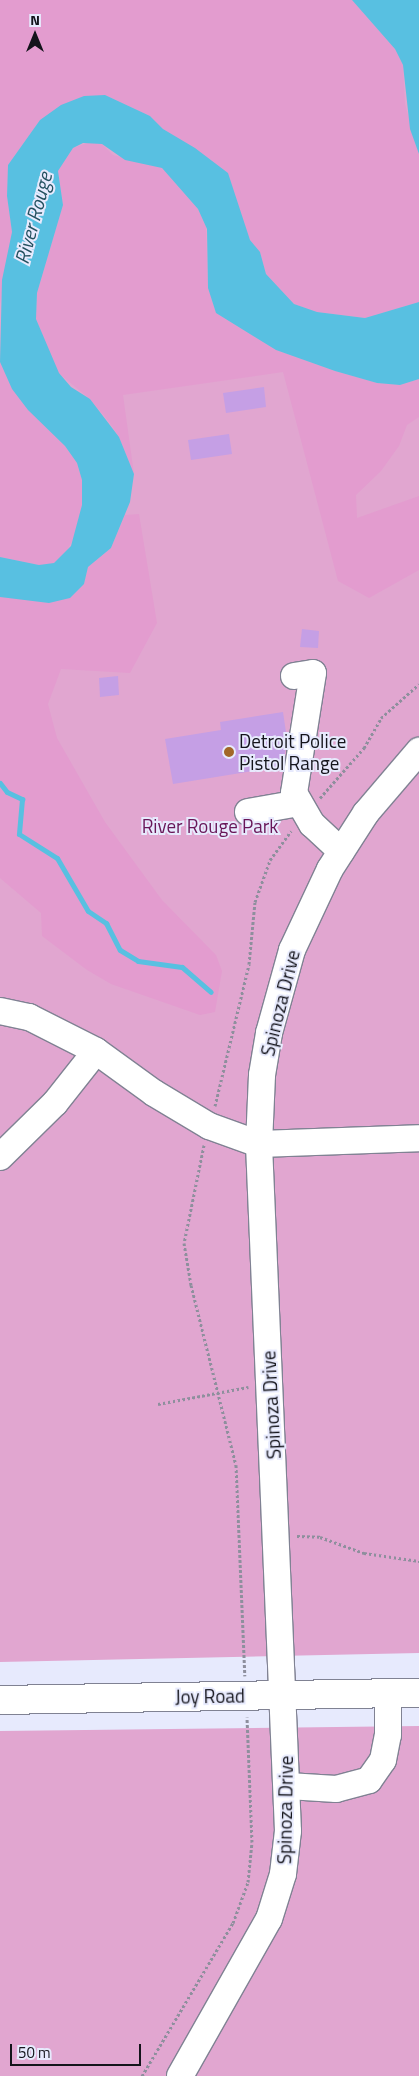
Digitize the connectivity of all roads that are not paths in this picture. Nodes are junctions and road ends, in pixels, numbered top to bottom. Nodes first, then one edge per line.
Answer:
1 (294, 676) dead end
2 (419, 751) edge
3 (302, 809) junction
4 (248, 812) dead end
5 (341, 850) junction
6 (0, 1011) edge
7 (96, 1051) junction
8 (419, 1138) edge
9 (259, 1144) junction
10 (0, 1157) edge
11 (388, 1693) junction
12 (419, 1693) edge
13 (284, 1696) junction
14 (0, 1700) edge
15 (288, 1786) junction
16 (180, 2076) edge

1 - 3 street
2 - 5 street, Spinoza Drive
3 - 4 street
3 - 5 street
5 - 9 street, Spinoza Drive
6 - 7 street
7 - 9 street
7 - 10 street
8 - 9 street
9 - 13 street, Spinoza Drive
11 - 12 main road, Joy Road
11 - 13 main road, Joy Road
11 - 15 street
13 - 14 main road, Joy Road
13 - 15 street, Spinoza Drive
15 - 16 street, Spinoza Drive

